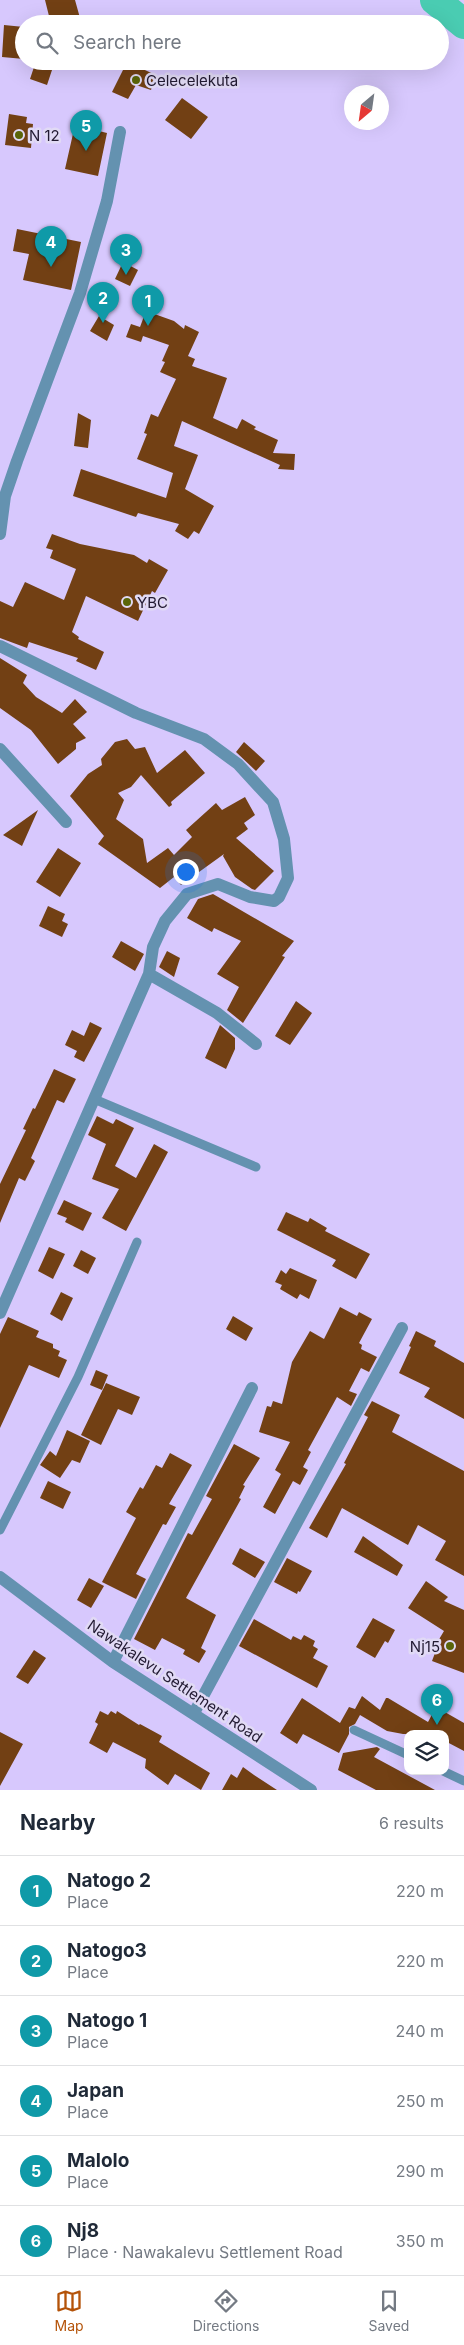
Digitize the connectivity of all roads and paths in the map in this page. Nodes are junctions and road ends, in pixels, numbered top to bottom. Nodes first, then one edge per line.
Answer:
1 (120, 132) dead end
2 (0, 534) edge
3 (0, 646) edge
4 (0, 749) edge
5 (66, 822) dead end
6 (149, 974) junction
7 (256, 1044) dead end
8 (94, 1099) junction
9 (256, 1167) dead end
10 (137, 1242) dead end
11 (0, 1313) edge
12 (402, 1328) dead end
13 (252, 1388) dead end
14 (0, 1530) edge
15 (0, 1577) edge
16 (113, 1662) junction
17 (194, 1713) junction
18 (354, 1730) dead end
19 (404, 1753) edge
20 (449, 1774) edge
21 (464, 1781) edge
22 (311, 1790) edge

1 - 2 street
3 - 6 street
4 - 5 street
6 - 7 street
6 - 8 street
8 - 9 lane
8 - 11 street
10 - 14 lane
12 - 17 street
13 - 16 street
15 - 16 street, Nawakalevu Settlement Road
16 - 17 street, Nawakalevu Settlement Road
17 - 22 street, Nawakalevu Settlement Road
18 - 19 lane
20 - 21 lane

